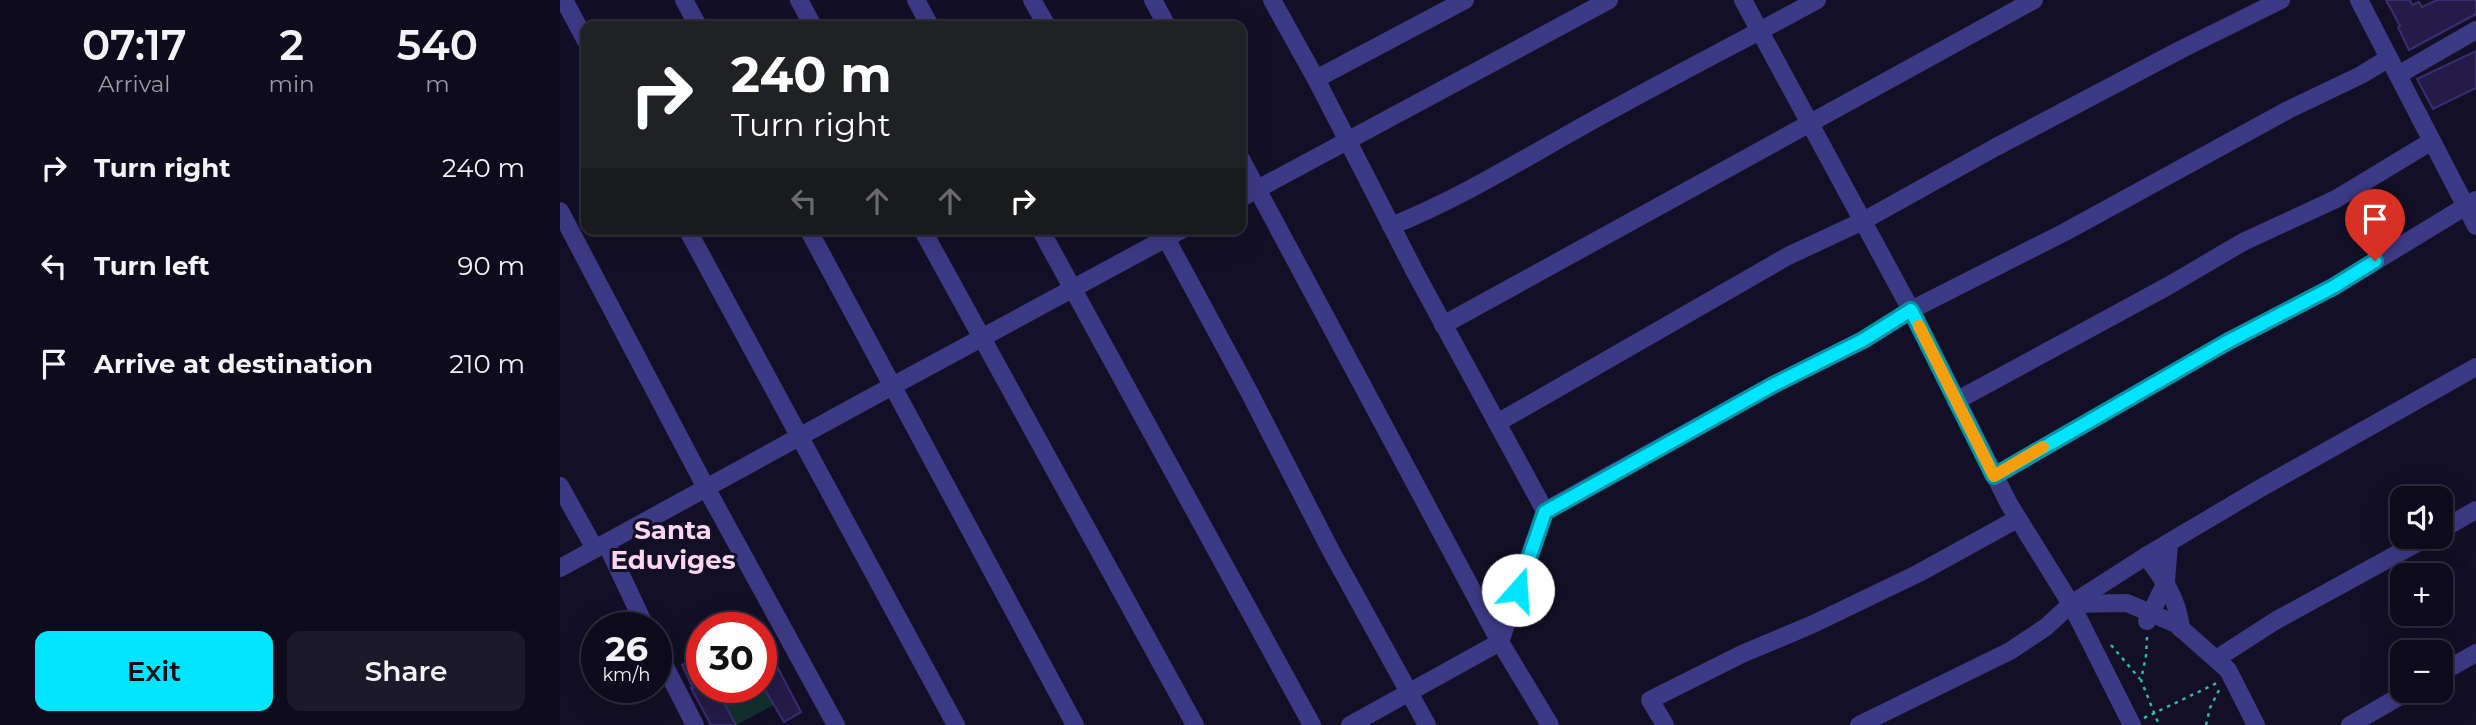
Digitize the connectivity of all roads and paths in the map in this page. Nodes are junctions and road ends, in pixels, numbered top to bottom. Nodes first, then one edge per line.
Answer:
1 (564, 0) edge
2 (684, 0) edge
3 (799, 0) edge
4 (916, 0) edge
5 (1032, 0) edge
6 (1153, 0) edge
7 (1272, 0) edge
8 (1465, 0) edge
9 (1609, 0) edge
10 (1743, 0) edge
11 (1817, 0) edge
12 (2034, 0) edge
13 (2281, 0) edge
14 (2359, 0) edge
15 (695, 21) edge
16 (810, 21) edge
17 (927, 21) edge
18 (1044, 21) edge
19 (1164, 21) edge
20 (2476, 30) edge
21 (1760, 31) junction
22 (581, 32) edge
23 (2389, 58) junction
24 (2398, 75) junction
25 (1316, 79) junction
26 (1810, 123) junction
27 (1347, 141) junction
28 (2432, 141) junction
29 (1246, 168) edge
30 (1258, 189) junction
31 (1246, 195) edge
32 (2471, 203) edge
33 (560, 211) edge
34 (1863, 221) junction
35 (1391, 226) junction
36 (2476, 226) edge
37 (690, 235) edge
38 (811, 235) edge
39 (925, 235) edge
40 (1043, 235) edge
41 (1161, 235) edge
42 (1164, 235) edge
43 (1072, 289) junction
44 (1911, 310) junction
45 (1443, 325) junction
46 (981, 338) junction
47 (2476, 368) edge
48 (892, 386) junction
49 (1956, 401) junction
50 (1497, 424) junction
51 (800, 436) junction
52 (1994, 476) junction
53 (560, 486) edge
54 (706, 488) junction
55 (2476, 510) edge
56 (1545, 512) junction
57 (2017, 519) junction
58 (2453, 523) edge
59 (2168, 543) junction
60 (600, 546) junction
61 (2406, 549) edge
62 (2146, 556) junction
63 (560, 569) edge
64 (2166, 582) junction
65 (2071, 604) junction
66 (637, 612) edge
67 (2150, 617) junction
68 (2181, 629) junction
69 (1500, 642) junction
70 (2476, 653) edge
71 (2216, 659) junction
72 (2453, 666) edge
73 (2232, 676) junction
74 (672, 680) edge
75 (1410, 692) junction
76 (2390, 702) edge
77 (2154, 713) junction
78 (695, 725) edge
79 (836, 725) edge
80 (956, 725) edge
81 (1075, 725) edge
82 (1195, 725) edge
83 (1312, 725) edge
84 (1350, 725) edge
85 (1427, 725) edge
86 (1550, 725) edge
87 (1665, 725) edge
88 (1859, 725) edge
89 (2131, 725) edge
90 (2159, 725) edge
91 (2206, 725) edge
92 (2256, 725) edge
93 (2350, 725) edge

1 - 22 street
2 - 15 street
3 - 16 street
4 - 17 street
5 - 18 street
6 - 19 street
7 - 25 street
8 - 25 street
9 - 27 street
10 - 21 street
11 - 21 street
12 - 26 street
13 - 34 street
14 - 23 street
20 - 24 street
21 - 26 street
21 - 35 street
23 - 24 street
23 - 44 street
24 - 28 street
25 - 27 street
26 - 34 street
26 - 45 street
27 - 30 street
27 - 35 street
28 - 32 street
28 - 49 street
29 - 30 street
30 - 31 street
30 - 69 street
32 - 36 street
32 - 52 street
33 - 54 street
34 - 44 street
34 - 50 street
35 - 45 street
37 - 51 street
38 - 48 street
39 - 46 street
40 - 43 street
41 - 43 street
42 - 75 street
43 - 46 street
43 - 83 street
44 - 49 street
44 - 56 street
45 - 50 street
46 - 48 street
46 - 82 street
47 - 59 street
48 - 51 street
48 - 81 street
49 - 52 street
50 - 56 street
51 - 54 street
51 - 80 street
52 - 57 street
53 - 60 street
54 - 60 street
54 - 79 street
55 - 58 street
56 - 69 street
57 - 65 street
57 - 87 street
59 - 62 street
59 - 64 street
60 - 63 street
60 - 66 street
61 - 71 street
62 - 64 street
62 - 65 street
64 - 67 street
64 - 68 street
65 - 67 street
65 - 88 street
65 - 89 street
67 - 68 street
67 - 77 path
68 - 71 street
69 - 75 street
69 - 86 street
70 - 72 street
71 - 73 street
73 - 77 path
73 - 91 path
73 - 92 street
74 - 78 street
75 - 84 street
75 - 85 street
76 - 93 street
77 - 89 path
77 - 90 path

